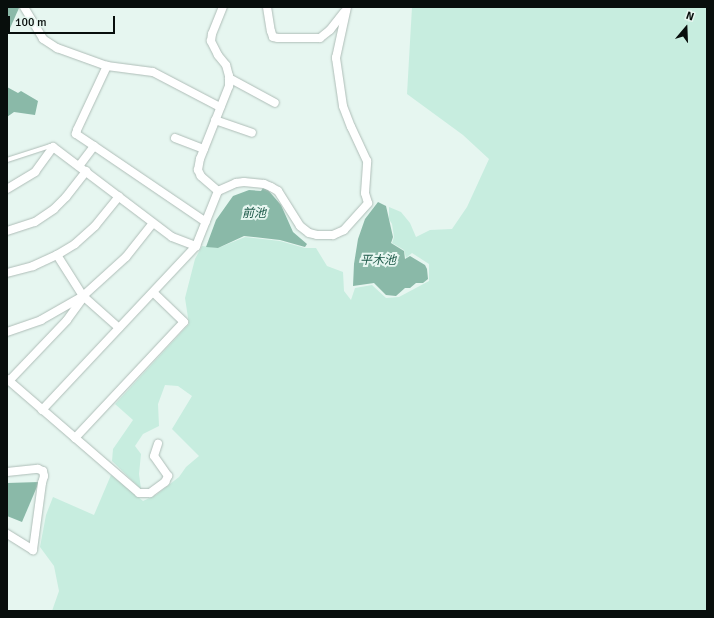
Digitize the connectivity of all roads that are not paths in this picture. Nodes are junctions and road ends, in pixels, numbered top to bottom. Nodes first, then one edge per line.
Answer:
1 (223, 7) edge
2 (26, 8) edge
3 (266, 8) edge
4 (347, 8) edge
5 (107, 66) junction
6 (229, 78) junction
7 (275, 104) dead end
8 (220, 107) junction
9 (215, 120) junction
10 (252, 132) dead end
11 (175, 138) dead end
12 (94, 146) junction
13 (53, 147) junction
14 (204, 149) junction
15 (7, 160) edge
16 (78, 166) junction
17 (86, 171) junction
18 (7, 189) edge
19 (218, 191) junction
20 (118, 196) junction
21 (206, 222) junction
22 (153, 223) junction
23 (7, 231) edge
24 (196, 246) junction
25 (57, 255) junction
26 (7, 272) edge
27 (154, 293) junction
28 (83, 296) junction
29 (119, 328) junction
30 (7, 332) edge
31 (8, 380) edge
32 (42, 410) junction
33 (75, 438) junction
34 (158, 444) dead end
35 (7, 472) edge
36 (7, 534) edge

1 - 6 street
2 - 5 street
3 - 4 street
4 - 19 street
5 - 8 street
5 - 12 street
6 - 7 street
6 - 8 street
8 - 9 street
9 - 10 street
9 - 14 street
11 - 14 street
12 - 16 street
12 - 21 street
13 - 15 lane
13 - 16 street
13 - 18 street
14 - 19 street
16 - 17 street
17 - 20 street
17 - 23 street
19 - 21 street
20 - 22 street
20 - 25 street
21 - 24 street
22 - 24 street
22 - 28 street
24 - 27 street
25 - 26 street
25 - 28 street
27 - 29 street
27 - 33 street
28 - 29 street
28 - 30 street
28 - 31 street
29 - 32 street
31 - 32 street
32 - 33 street
33 - 34 street
35 - 36 street

